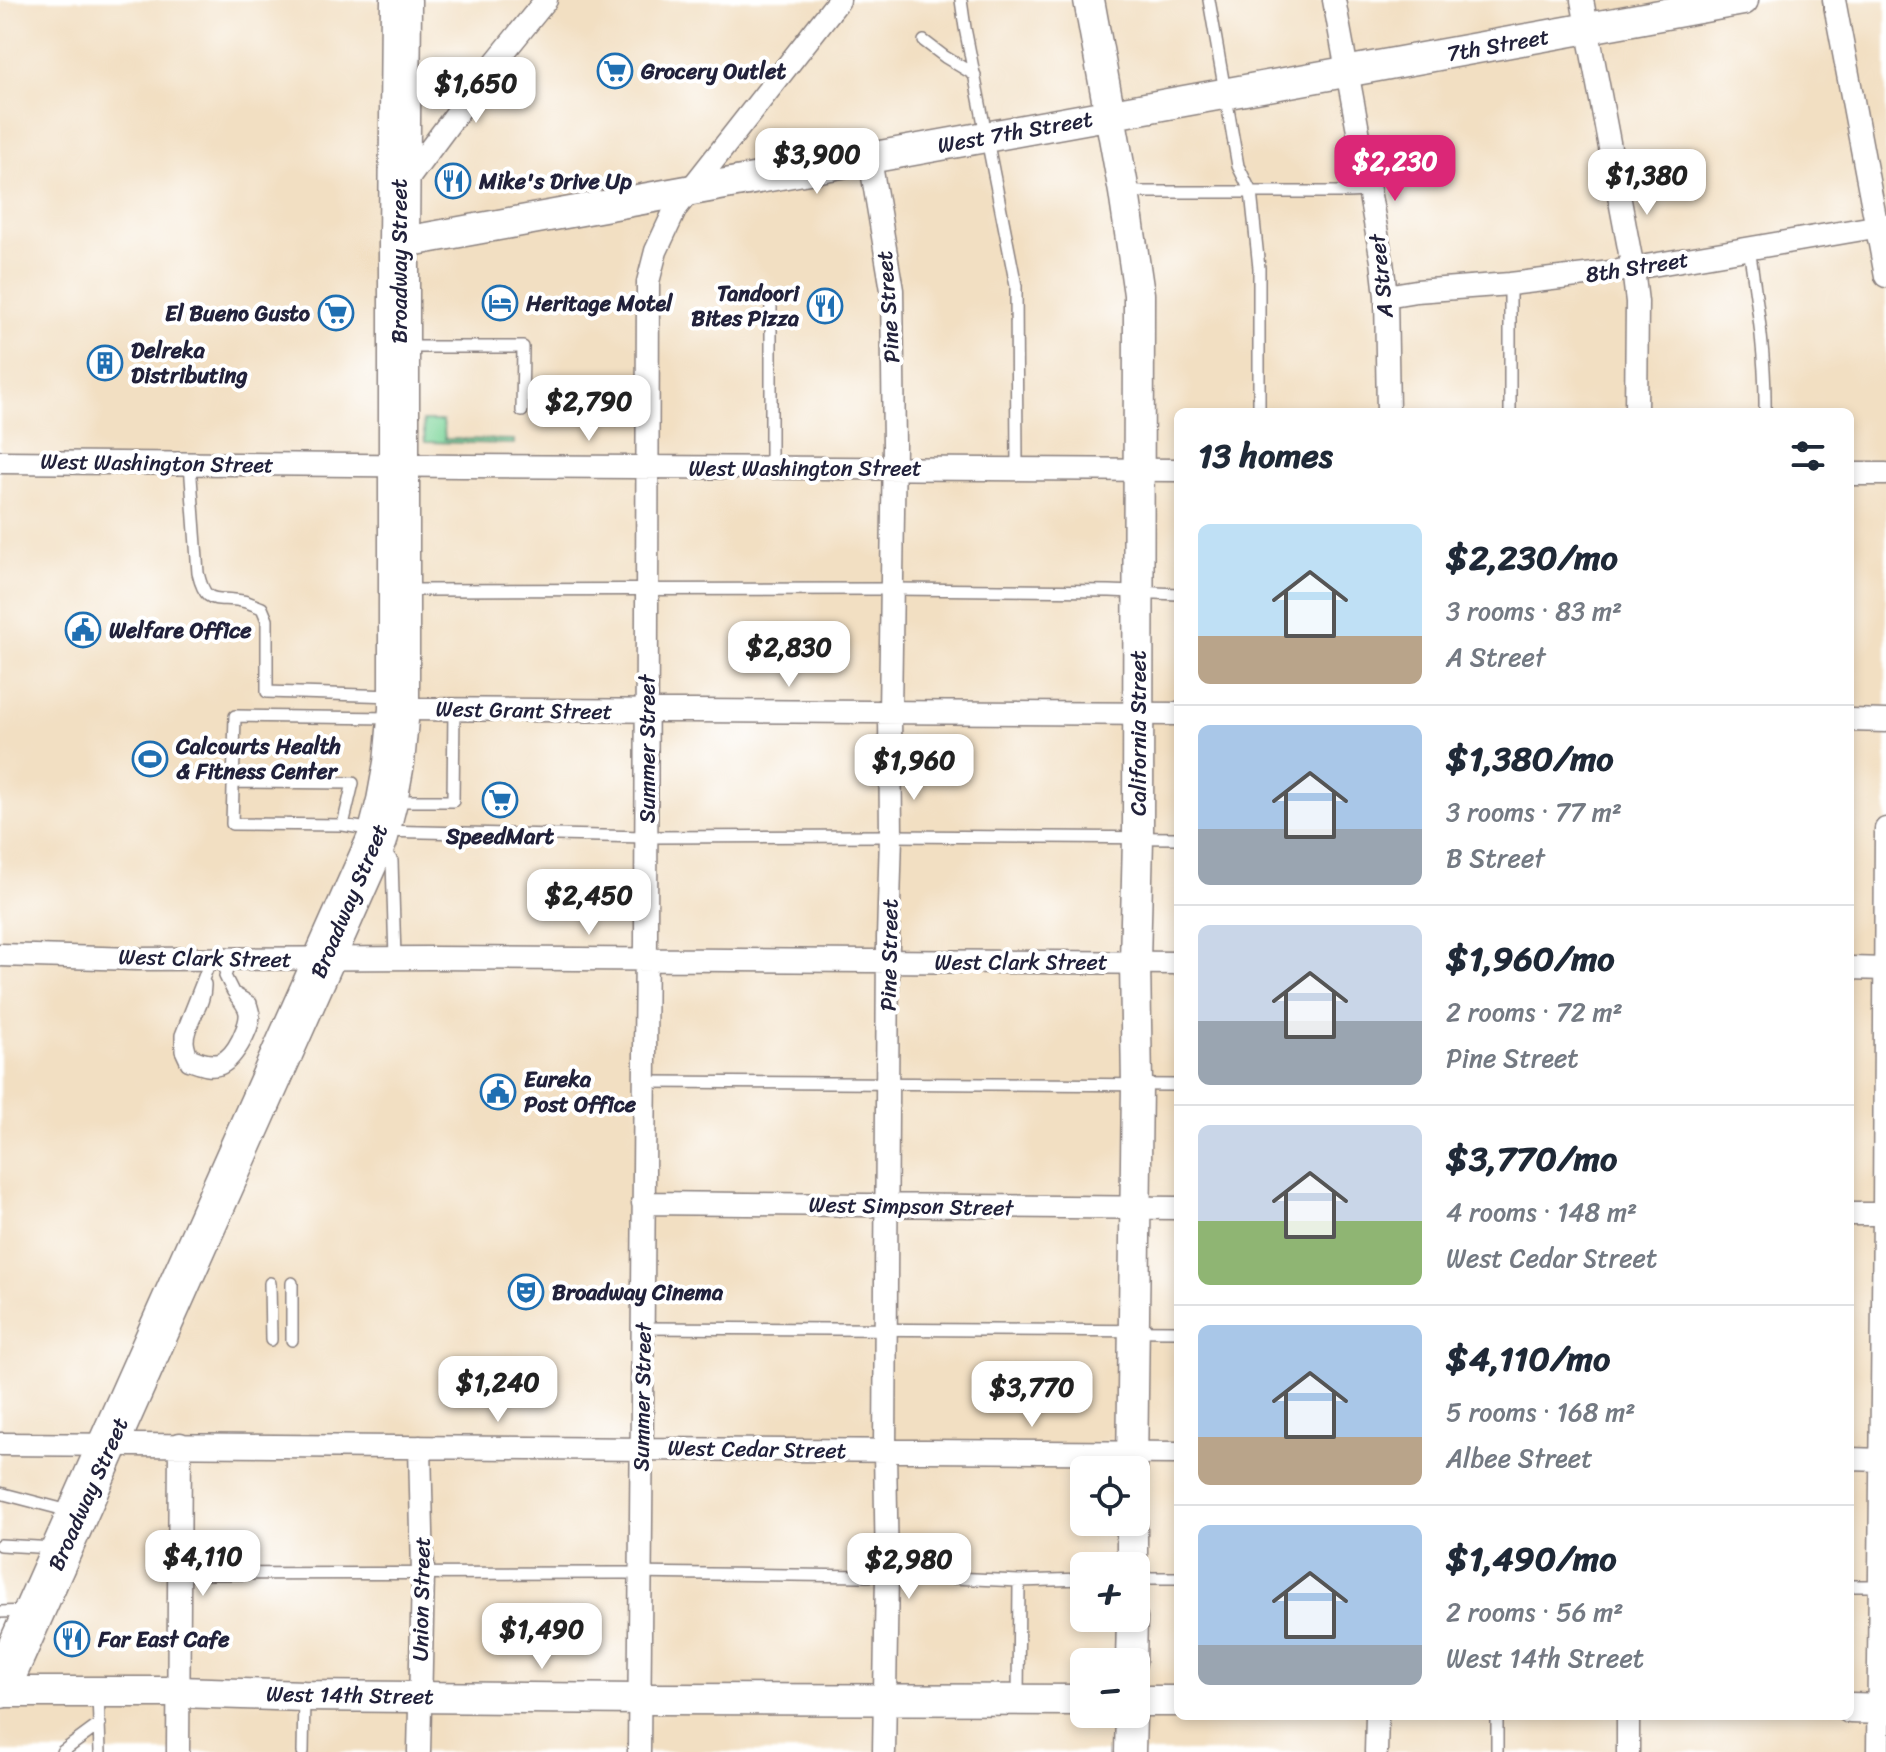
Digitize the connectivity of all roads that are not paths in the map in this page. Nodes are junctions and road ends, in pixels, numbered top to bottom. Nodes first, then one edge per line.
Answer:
1 (401, 0) edge
2 (546, 0) edge
3 (839, 0) edge
4 (961, 0) edge
5 (1089, 0) edge
6 (1209, 0) edge
7 (1334, 0) edge
8 (1743, 0) edge
9 (1834, 0) edge
10 (1585, 14) edge
11 (924, 41) dead end
12 (1347, 73) junction
13 (975, 75) junction
14 (1225, 93) junction
15 (1110, 115) junction
16 (988, 137) junction
17 (870, 159) junction
18 (692, 190) junction
19 (1369, 191) junction
20 (399, 192) junction
21 (1124, 192) junction
22 (1251, 192) junction
23 (1881, 226) edge
24 (399, 243) junction
25 (1749, 248) junction
26 (1633, 269) junction
27 (1886, 276) edge
28 (1510, 284) junction
29 (1386, 296) junction
30 (771, 302) dead end
31 (398, 347) junction
32 (1259, 408) edge
33 (1388, 408) edge
34 (1510, 408) edge
35 (1636, 408) edge
36 (1765, 408) edge
37 (522, 411) dead end
38 (0, 462) edge
39 (190, 464) junction
40 (399, 465) junction
41 (647, 466) junction
42 (771, 467) junction
43 (894, 468) junction
44 (1017, 469) junction
45 (1139, 470) junction
46 (1174, 470) edge
47 (1854, 474) edge
48 (1886, 474) edge
49 (648, 589) junction
50 (892, 589) junction
51 (398, 591) junction
52 (1139, 594) junction
53 (1174, 594) edge
54 (399, 708) junction
55 (454, 709) junction
56 (646, 711) junction
57 (890, 712) junction
58 (1139, 714) junction
59 (1174, 714) edge
60 (1854, 720) edge
61 (1886, 721) edge
62 (234, 782) junction
63 (372, 824) junction
64 (1886, 829) edge
65 (891, 836) junction
66 (646, 837) junction
67 (1138, 838) junction
68 (1174, 838) edge
69 (1886, 859) edge
70 (0, 955) edge
71 (395, 958) junction
72 (325, 959) junction
73 (646, 960) junction
74 (888, 961) junction
75 (1135, 962) junction
76 (1174, 963) edge
77 (216, 964) junction
78 (1854, 968) edge
79 (1885, 969) edge
80 (1886, 995) edge
81 (644, 1082) junction
82 (889, 1083) junction
83 (1137, 1085) junction
84 (1174, 1085) edge
85 (1885, 1166) edge
86 (643, 1203) junction
87 (888, 1205) junction
88 (1135, 1208) junction
89 (1174, 1208) edge
90 (1854, 1214) edge
91 (1884, 1214) junction
92 (270, 1283) dead end
93 (292, 1283) dead end
94 (1885, 1283) edge
95 (642, 1328) junction
96 (887, 1328) junction
97 (1134, 1330) junction
98 (1174, 1331) edge
99 (271, 1340) dead end
100 (292, 1340) dead end
101 (0, 1444) edge
102 (110, 1444) junction
103 (180, 1444) junction
104 (420, 1447) junction
105 (641, 1448) junction
106 (885, 1450) junction
107 (1174, 1454) edge
108 (1132, 1456) edge
109 (0, 1457) edge
110 (1070, 1458) edge
111 (1150, 1458) edge
112 (1854, 1459) edge
113 (1881, 1460) junction
114 (0, 1493) edge
115 (71, 1531) junction
116 (0, 1545) edge
117 (180, 1574) junction
118 (423, 1574) junction
119 (641, 1575) junction
120 (887, 1575) junction
121 (1150, 1578) edge
122 (1174, 1578) edge
123 (1070, 1579) edge
124 (1019, 1581) junction
125 (1854, 1586) edge
126 (1879, 1586) junction
127 (18, 1612) edge
128 (0, 1690) edge
129 (179, 1692) junction
130 (98, 1693) junction
131 (304, 1696) junction
132 (420, 1696) junction
133 (640, 1699) junction
134 (885, 1699) junction
135 (1018, 1700) junction
136 (1070, 1700) edge
137 (1150, 1701) edge
138 (1174, 1701) edge
139 (1872, 1708) edge
140 (1377, 1720) edge
141 (1497, 1720) edge
142 (1628, 1720) edge
143 (100, 1724) junction
144 (1131, 1728) edge
145 (62, 1752) edge
146 (100, 1752) edge
147 (178, 1752) edge
148 (303, 1752) edge
149 (419, 1752) edge
150 (639, 1752) edge
151 (884, 1752) edge
152 (1130, 1752) edge
153 (1376, 1752) edge
154 (1497, 1752) edge
155 (1628, 1752) edge
156 (1878, 1752) edge

1 - 20 highway, Broadway Street
2 - 20 street
3 - 18 street, Summer Street
4 - 13 lane
5 - 15 street, California Street
6 - 14 lane
7 - 12 street, A Street
8 - 10 street, 7th Street
9 - 23 street
10 - 12 street, 7th Street
10 - 26 street
11 - 13 lane
12 - 14 street, West 7th Street
12 - 19 street, A Street
13 - 16 lane
14 - 15 street, West 7th Street
14 - 22 lane
15 - 16 street, West 7th Street
15 - 21 street, California Street
16 - 17 street, West 7th Street
16 - 44 lane
17 - 18 street, West 7th Street
17 - 43 street, Pine Street
18 - 24 street, West 7th Street
18 - 41 street, Summer Street
19 - 22 lane
19 - 29 street, A Street
20 - 24 highway, Broadway Street
21 - 22 lane
21 - 45 street, California Street
22 - 32 lane
23 - 25 street, 8th Street
23 - 27 street
24 - 31 highway, Broadway Street
25 - 26 street, 8th Street
25 - 36 lane
26 - 28 street, 8th Street
26 - 35 street
28 - 29 street, 8th Street
28 - 34 lane
29 - 33 street, A Street
30 - 42 lane
31 - 37 lane
31 - 40 highway, Broadway Street
38 - 39 street, West Washington Street
39 - 40 street, West Washington Street
39 - 54 lane
40 - 41 street, West Washington Street
40 - 51 highway, Broadway Street
41 - 42 street, West Washington Street
41 - 49 street, Summer Street
42 - 43 street, West Washington Street
43 - 44 street, West Washington Street
43 - 50 street, Pine Street
44 - 45 street, West Washington Street
45 - 46 street, West Washington Street
45 - 52 street, California Street
47 - 48 street
49 - 50 lane
49 - 51 lane
49 - 56 street, Summer Street
50 - 52 lane
50 - 57 street, Pine Street
51 - 54 highway, Broadway Street
52 - 53 lane
52 - 58 street, California Street
54 - 55 street, West Grant Street
54 - 62 lane
54 - 63 highway, Broadway Street
55 - 56 street, West Grant Street
55 - 63 lane
56 - 57 street, West Grant Street
56 - 66 street, Summer Street
57 - 58 street, West Grant Street
57 - 65 street, Pine Street
58 - 59 street, West Grant Street
58 - 67 street, California Street
60 - 61 street
62 - 63 lane
62 - 63 lane
63 - 66 lane
63 - 71 lane
63 - 72 highway, Broadway Street
64 - 69 street
65 - 66 lane
65 - 67 lane
65 - 74 street, Pine Street
66 - 73 street, Summer Street
67 - 68 lane
67 - 75 street, California Street
69 - 79 street
70 - 77 street, West Clark Street
71 - 72 street, West Clark Street
71 - 73 street, West Clark Street
72 - 77 street, West Clark Street
72 - 102 highway, Broadway Street
73 - 74 street, West Clark Street
73 - 81 street, Summer Street
74 - 75 street, West Clark Street
74 - 82 street, Pine Street
75 - 76 street, West Clark Street
75 - 83 street, California Street
77 - 77 lane
78 - 79 street
79 - 80 street
80 - 85 street
81 - 82 lane
81 - 86 street, Summer Street
82 - 83 lane
82 - 87 street, Pine Street
83 - 84 lane
83 - 88 street, California Street
85 - 91 street
86 - 87 street, West Simpson Street
86 - 95 street, Summer Street
87 - 88 street, West Simpson Street
87 - 96 street, Pine Street
88 - 89 street, West Simpson Street
88 - 97 street, California Street
90 - 91 street
91 - 94 street
92 - 99 lane
93 - 100 lane
94 - 113 street
95 - 96 lane
95 - 105 street, Summer Street
96 - 97 lane
96 - 106 street, Pine Street
97 - 98 lane
97 - 108 street, California Street
101 - 102 street, West Cedar Street
101 - 109 lane
102 - 103 street, West Cedar Street
102 - 115 highway, Broadway Street
103 - 104 street, West Cedar Street
103 - 117 street
104 - 105 street, West Cedar Street
104 - 118 street, Union Street
105 - 106 street, West Cedar Street
105 - 119 street, Summer Street
106 - 110 street, West Cedar Street
106 - 120 street, Pine Street
107 - 111 street, West Cedar Street
112 - 113 street
113 - 126 street
114 - 115 lane
115 - 116 lane
115 - 127 highway, Broadway Street
117 - 118 lane
117 - 129 street
118 - 119 lane
118 - 132 street, Union Street
119 - 120 lane
119 - 133 street, Summer Street
120 - 124 lane
120 - 134 street, Pine Street
121 - 122 lane
123 - 124 lane
124 - 135 lane
125 - 126 lane
126 - 139 street
127 - 128 highway, Broadway Street
128 - 130 street, West 14th Street
129 - 130 street, West 14th Street
129 - 131 street, West 14th Street
129 - 147 street
130 - 143 lane
131 - 132 street, West 14th Street
131 - 148 lane
132 - 133 street, West 14th Street
132 - 149 street, Union Street
133 - 134 street, West 14th Street
133 - 150 street, Summer Street
134 - 135 street, West 14th Street
134 - 151 street, Pine Street
135 - 136 street, West 14th Street
137 - 138 street
139 - 156 street
140 - 153 street
141 - 154 lane
142 - 155 street
143 - 145 lane
143 - 146 lane
144 - 152 street

